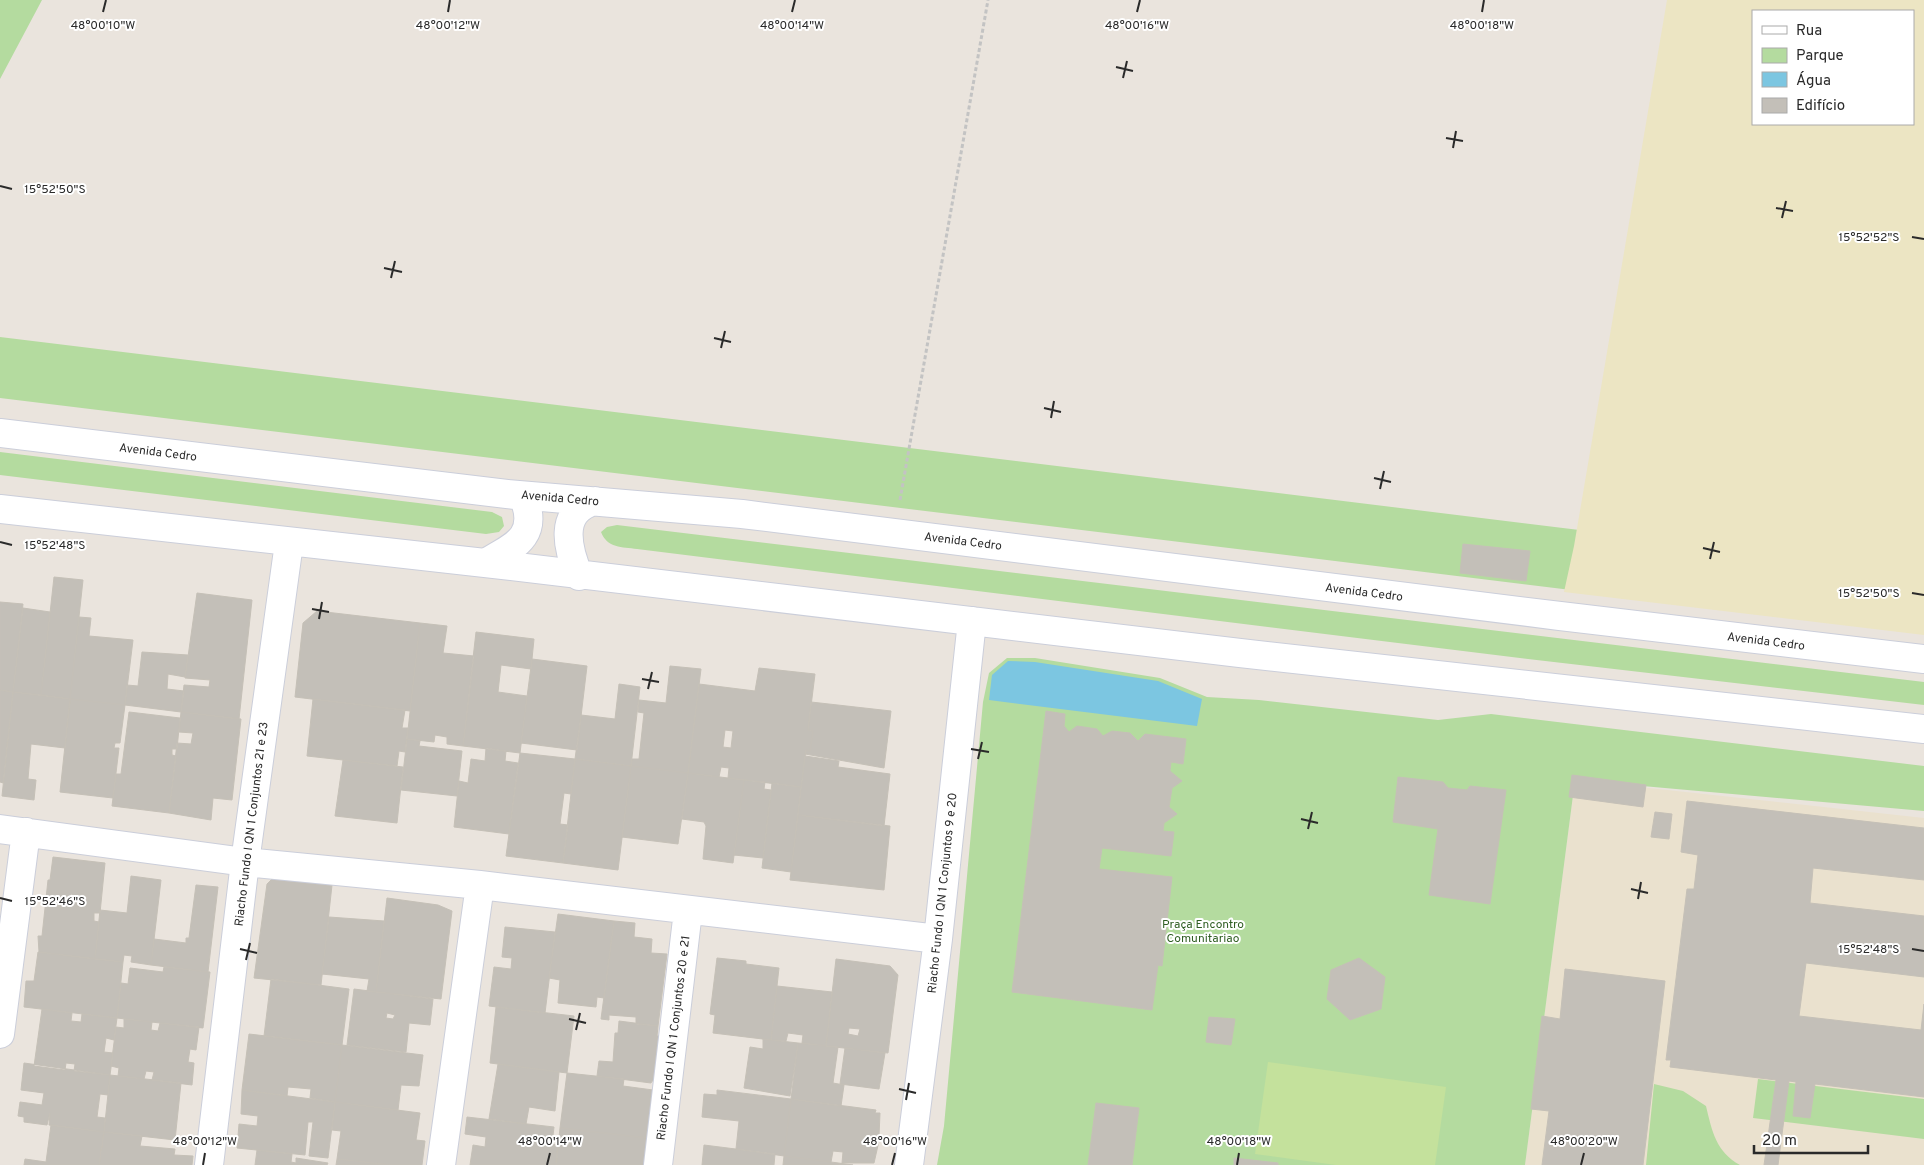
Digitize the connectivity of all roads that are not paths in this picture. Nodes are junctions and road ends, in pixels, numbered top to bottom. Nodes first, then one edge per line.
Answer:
1 (0, 433) edge
2 (507, 494) junction
3 (595, 501) junction
4 (0, 509) edge
5 (289, 543) junction
6 (486, 564) junction
7 (580, 576) junction
8 (972, 622) junction
9 (1924, 659) edge
10 (1924, 729) edge
11 (13, 830) edge
12 (245, 862) junction
13 (480, 885) junction
14 (688, 911) junction
15 (938, 939) junction
16 (0, 1034) edge
17 (209, 1165) edge
18 (442, 1165) edge
19 (658, 1165) edge
20 (909, 1165) edge

1 - 2 street, Avenida Cedro
2 - 3 street, Avenida Cedro
2 - 6 street
3 - 7 street
3 - 9 street, Avenida Cedro
4 - 5 street
5 - 6 street
5 - 12 street, Riacho Fundo I QN 1 Conjuntos 21 e 23
6 - 7 street
7 - 8 street
8 - 10 street
8 - 15 street, Riacho Fundo I QN 1 Conjuntos 9 e 20
11 - 12 street
11 - 16 street
12 - 13 street
12 - 17 street, Riacho Fundo I QN 1 Conjuntos 21 e 23
13 - 14 street
13 - 18 street
14 - 15 street
14 - 19 street, Riacho Fundo I QN 1 Conjuntos 20 e 21
15 - 20 street, Riacho Fundo I QN 1 Conjuntos 9 e 20

